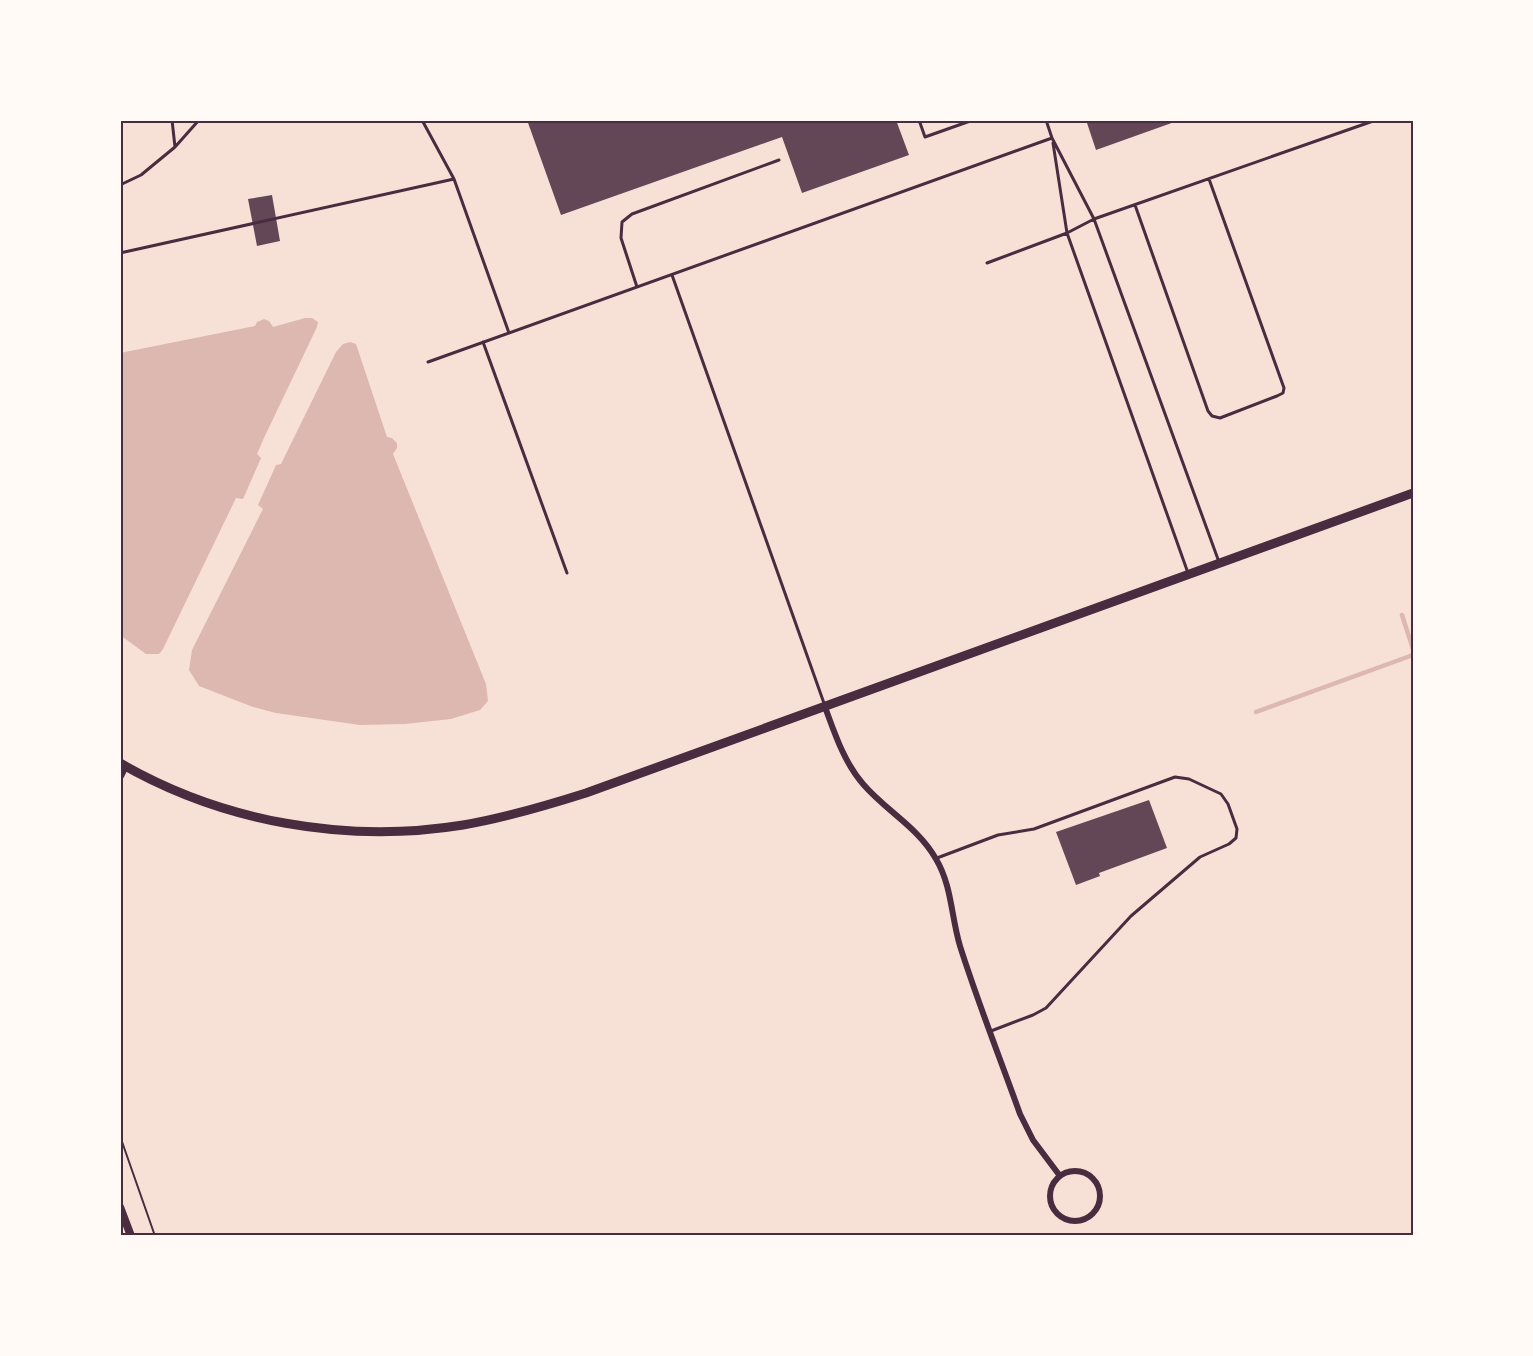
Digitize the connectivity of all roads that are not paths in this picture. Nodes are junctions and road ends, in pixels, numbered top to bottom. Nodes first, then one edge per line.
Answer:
1 (172, 120) edge
2 (200, 120) edge
3 (422, 120) edge
4 (919, 120) edge
5 (973, 120) edge
6 (1046, 120) edge
7 (1376, 120) edge
8 (1052, 138) junction
9 (175, 147) junction
10 (778, 160) dead end
11 (453, 179) junction
12 (1209, 179) junction
13 (120, 184) edge
14 (1135, 205) junction
15 (1094, 219) junction
16 (1067, 233) junction
17 (120, 253) edge
18 (987, 263) dead end
19 (672, 275) junction
20 (638, 287) junction
21 (509, 333) junction
22 (483, 342) junction
23 (428, 362) dead end
24 (1413, 493) edge
25 (1219, 564) junction
26 (567, 573) dead end
27 (1188, 575) junction
28 (825, 707) junction
29 (123, 764) edge
30 (120, 776) edge
31 (936, 858) junction
32 (991, 1031) junction
33 (1060, 1176) junction
34 (120, 1207) edge
35 (131, 1236) edge

1 - 9 lane
2 - 9 lane
3 - 11 lane
4 - 5 lane
6 - 8 lane
7 - 12 lane
8 - 15 lane
8 - 16 lane
8 - 19 lane
9 - 13 lane
10 - 20 lane
11 - 17 lane
11 - 21 lane
12 - 14 lane
12 - 14 lane
14 - 15 lane
15 - 16 lane
15 - 25 lane
16 - 18 lane
16 - 27 lane
19 - 20 lane
19 - 28 lane
20 - 21 lane
21 - 22 lane
22 - 23 lane
22 - 26 lane
24 - 25 main road
25 - 27 main road
27 - 28 main road
28 - 29 main road
28 - 31 street
29 - 30 street
31 - 32 street
31 - 32 lane
32 - 33 street
33 - 33 street
34 - 35 street

